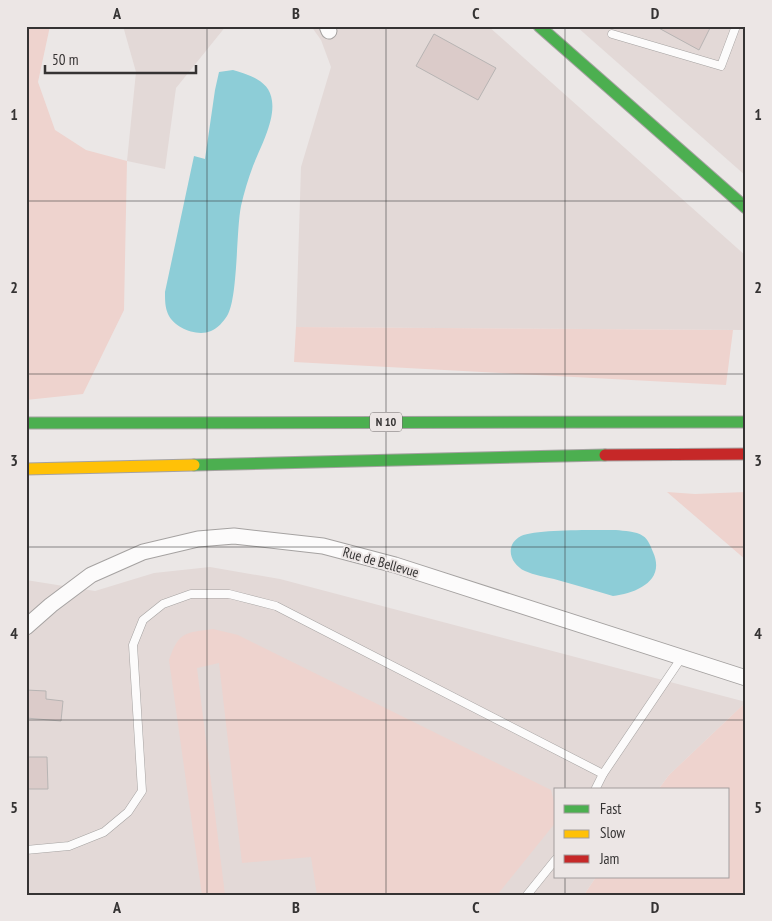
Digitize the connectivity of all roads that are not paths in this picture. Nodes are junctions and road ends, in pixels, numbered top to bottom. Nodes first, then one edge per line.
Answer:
1 (539, 26) edge
2 (736, 26) edge
3 (612, 34) dead end
4 (746, 208) edge
5 (26, 422) edge
6 (746, 422) edge
7 (244, 452) dead end
8 (746, 454) edge
9 (571, 456) junction
10 (26, 469) edge
11 (26, 627) edge
12 (682, 657) junction
13 (746, 678) edge
14 (602, 774) junction
15 (596, 788) edge
16 (26, 850) edge
17 (554, 861) edge
18 (527, 895) edge

1 - 4 main road
2 - 3 lane
5 - 6 main road, N 10
7 - 9 main road
8 - 9 main road
9 - 10 main road
11 - 12 street, Rue de Bellevue
12 - 13 street, Rue de Bellevue
12 - 14 lane
14 - 15 lane
14 - 16 lane
17 - 18 lane

